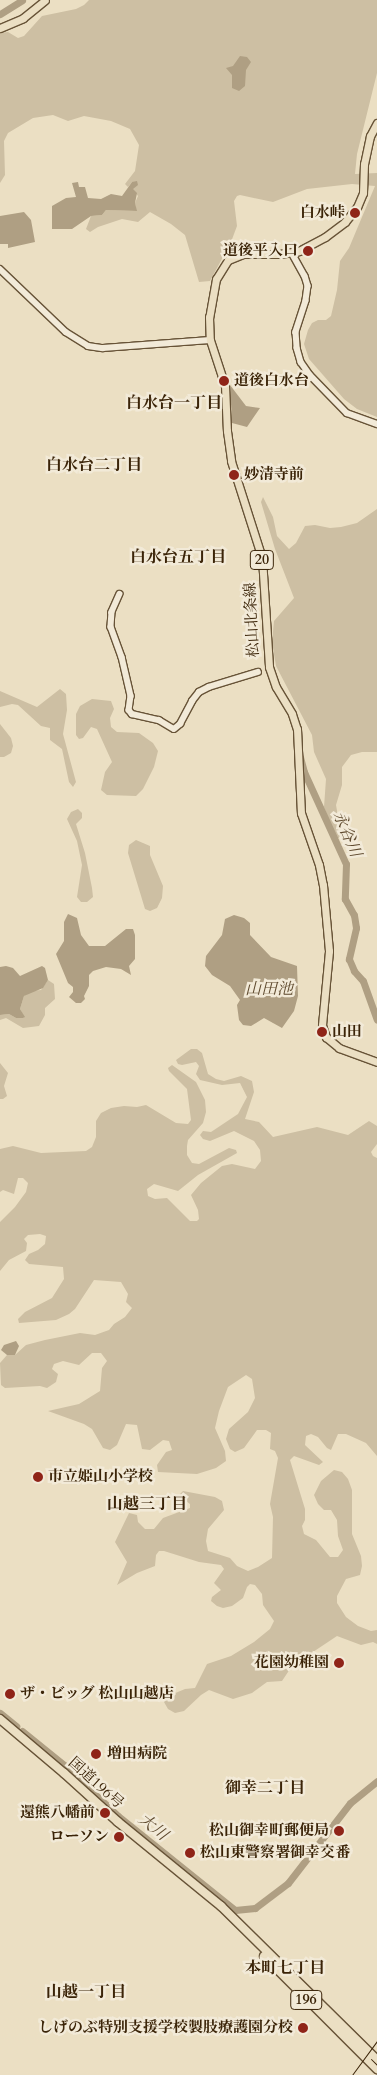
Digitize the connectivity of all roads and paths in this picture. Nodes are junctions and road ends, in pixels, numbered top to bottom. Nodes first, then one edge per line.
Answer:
1 (45, 0) edge
2 (0, 28) edge
3 (377, 123) edge
4 (292, 253) junction
5 (0, 268) edge
6 (210, 340) junction
7 (377, 424) edge
8 (120, 594) dead end
9 (258, 672) dead end
10 (377, 1062) edge
11 (0, 1720) edge
12 (241, 1926) junction
13 (377, 2060) edge
14 (377, 2070) edge

1 - 2 main road
3 - 4 main road, 松山北条線 / 20
4 - 6 main road, 松山北条線 / 20
4 - 7 street
5 - 6 street
6 - 10 main road, 松山北条線 / 20
8 - 9 street
11 - 12 highway, 国道196号 / 196
12 - 13 highway, 国道196号 / 196
12 - 14 highway, 国道196号 / 196

